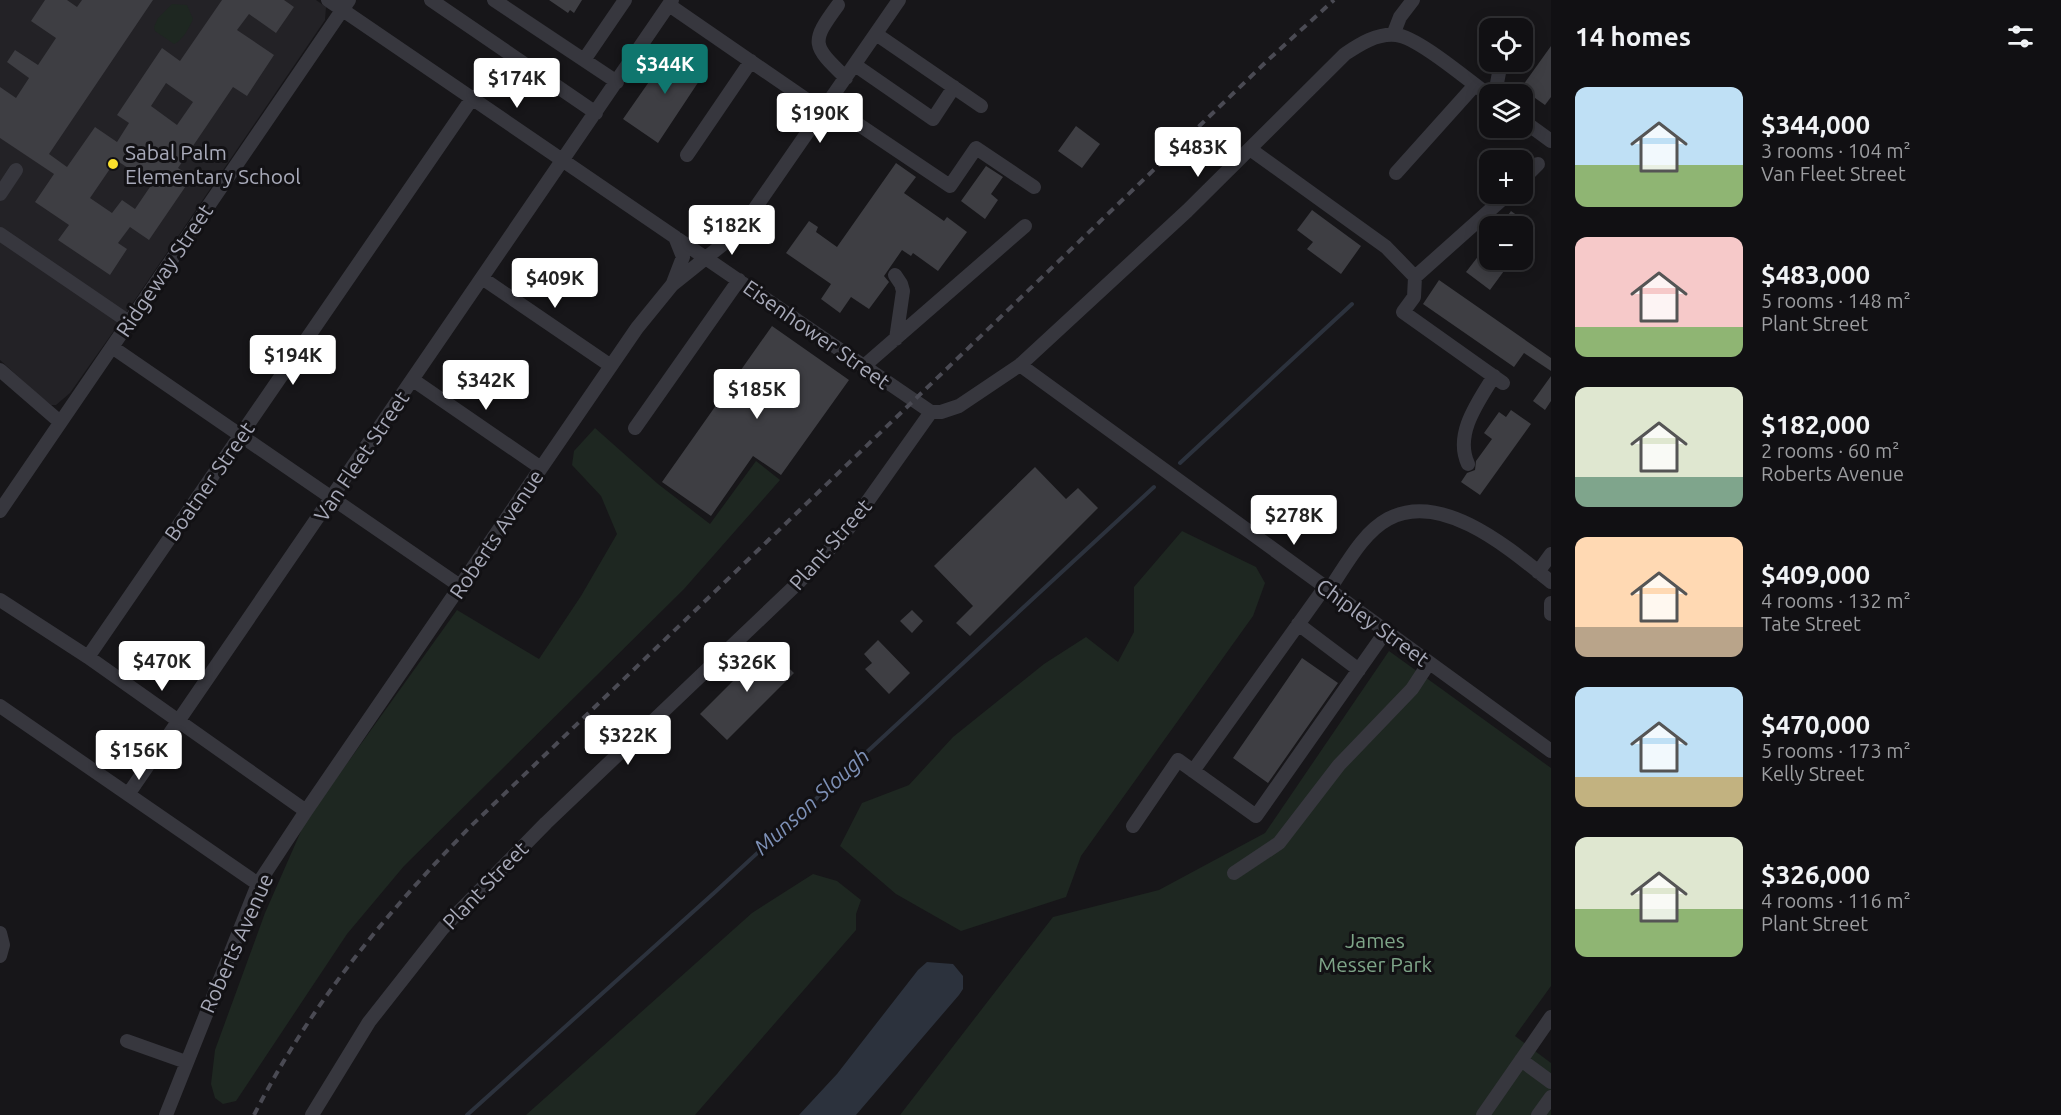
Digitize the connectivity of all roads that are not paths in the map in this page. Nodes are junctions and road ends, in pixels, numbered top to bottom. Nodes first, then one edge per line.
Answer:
1 (328, 0) edge
2 (431, 0) edge
3 (494, 0) edge
4 (625, 0) edge
5 (899, 0) edge
6 (1413, 0) edge
7 (670, 2) edge
8 (346, 5) edge
9 (838, 5) dead end
10 (876, 34) junction
11 (1394, 35) junction
12 (584, 60) junction
13 (751, 61) junction
14 (855, 65) junction
15 (846, 78) junction
16 (617, 81) junction
17 (1474, 85) junction
18 (954, 87) junction
19 (1479, 88) edge
20 (472, 97) junction
21 (981, 106) dead end
22 (826, 108) junction
23 (596, 113) junction
24 (1533, 128) edge
25 (1551, 141) edge
26 (1250, 149) junction
27 (687, 155) dead end
28 (563, 160) junction
29 (1538, 164) dead end
30 (1533, 169) edge
31 (16, 170) dead end
32 (1396, 173) dead end
33 (1034, 187) dead end
34 (0, 194) edge
35 (1497, 204) edge
36 (1025, 226) dead end
37 (0, 234) edge
38 (674, 235) junction
39 (707, 258) junction
40 (895, 275) dead end
41 (1415, 277) junction
42 (482, 278) junction
43 (739, 280) junction
44 (672, 285) junction
45 (129, 321) junction
46 (896, 339) junction
47 (112, 347) junction
48 (1020, 365) junction
49 (611, 366) junction
50 (864, 366) junction
51 (0, 370) edge
52 (413, 380) junction
53 (931, 412) junction
54 (60, 423) junction
55 (635, 428) dead end
56 (240, 436) junction
57 (1468, 464) dead end
58 (541, 468) junction
59 (332, 498) junction
60 (0, 511) edge
61 (1551, 554) edge
62 (1538, 572) junction
63 (1551, 582) edge
64 (460, 586) junction
65 (1327, 589) junction
66 (0, 600) edge
67 (1551, 603) edge
68 (1551, 614) edge
69 (1299, 624) junction
70 (1386, 631) junction
71 (88, 657) junction
72 (1429, 663) junction
73 (1359, 669) junction
74 (0, 706) edge
75 (178, 722) junction
76 (1551, 751) edge
77 (1193, 771) junction
78 (129, 793) junction
79 (306, 811) junction
80 (1133, 826) dead end
81 (1234, 873) dead end
82 (258, 884) junction
83 (0, 933) edge
84 (0, 956) edge
85 (1551, 1017) edge
86 (127, 1041) dead end
87 (1521, 1060) junction
88 (186, 1062) junction
89 (1551, 1082) edge
90 (1551, 1097) edge
91 (166, 1115) edge
92 (312, 1115) edge
93 (1483, 1115) edge
94 (1538, 1115) edge

1 - 8 street, Eisenhower Street
2 - 23 street
3 - 12 street
4 - 12 street
5 - 10 street, Roberts Avenue
6 - 11 street
7 - 13 street
7 - 16 street, Van Fleet Street
8 - 20 street, Eisenhower Street
8 - 45 street, Ridgeway Street
9 - 15 street
10 - 14 street, Roberts Avenue
10 - 18 street
11 - 17 street
11 - 26 street
12 - 16 street
13 - 22 street
13 - 27 street
14 - 15 street, Roberts Avenue
14 - 18 street
15 - 22 street, Roberts Avenue
16 - 23 street, Van Fleet Street
17 - 19 street
17 - 32 street
18 - 21 street
20 - 28 street, Eisenhower Street
20 - 56 street, Boatner Street
22 - 33 street
22 - 39 street, Roberts Avenue
23 - 28 street, Van Fleet Street
24 - 25 street
26 - 41 street
26 - 48 street
28 - 38 street, Eisenhower Street
28 - 42 street, Van Fleet Street
29 - 30 street
31 - 34 street
35 - 41 street
36 - 46 street
37 - 45 street
38 - 39 street, Eisenhower Street
38 - 44 street
39 - 43 street, Eisenhower Street
39 - 44 street, Roberts Avenue
40 - 46 street
41 - 57 street
42 - 49 street
42 - 52 street, Van Fleet Street
43 - 50 street, Eisenhower Street
43 - 55 street
44 - 49 street, Roberts Avenue
45 - 47 street, Ridgeway Street
46 - 50 street
47 - 54 street, Ridgeway Street
47 - 56 street
48 - 53 street
48 - 65 street, Chipley Street
49 - 58 street, Roberts Avenue
50 - 53 street, Eisenhower Street
51 - 54 street
52 - 58 street
52 - 59 street, Van Fleet Street
53 - 92 street, Plant Street
54 - 60 street, Ridgeway Street
56 - 59 street
56 - 71 street, Boatner Street
58 - 64 street, Roberts Avenue
59 - 64 street
59 - 75 street, Van Fleet Street
61 - 62 street
62 - 63 street
62 - 65 street
64 - 79 street, Roberts Avenue
65 - 69 street
65 - 70 street, Chipley Street
66 - 71 street
67 - 68 street
69 - 73 street
69 - 77 street
70 - 72 street, Chipley Street
70 - 73 street
71 - 75 street
72 - 76 street, Chipley Street
72 - 81 street
73 - 77 street
74 - 78 street
75 - 78 street, Van Fleet Street
75 - 79 street
77 - 80 street
78 - 82 street
79 - 82 street, Roberts Avenue
82 - 88 street, Roberts Avenue
83 - 84 street
85 - 87 street
86 - 88 street
87 - 89 street
87 - 93 street
88 - 91 street, Roberts Avenue
90 - 94 street

